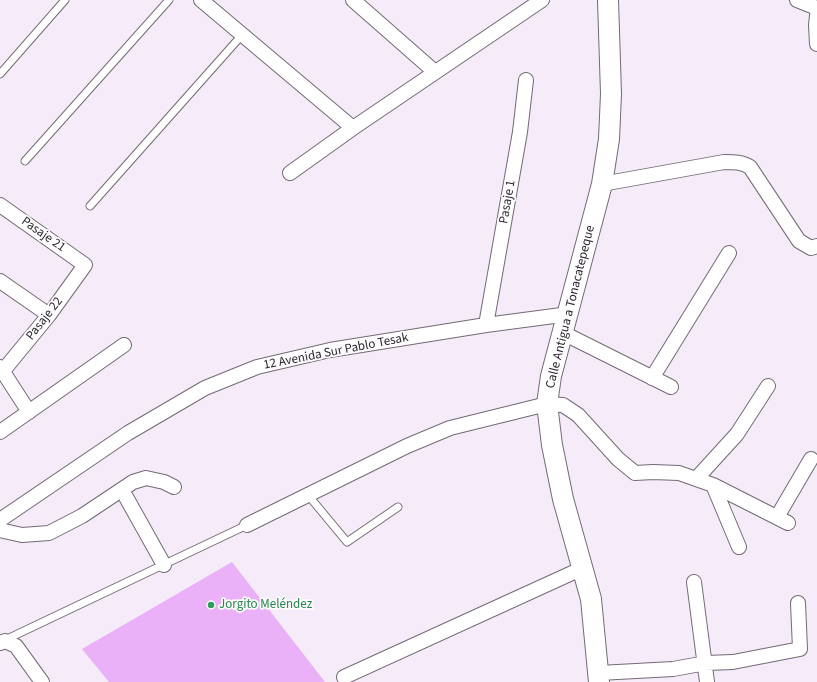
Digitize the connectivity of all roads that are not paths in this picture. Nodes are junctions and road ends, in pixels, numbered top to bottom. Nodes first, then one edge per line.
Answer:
1 (65, 0) edge
2 (169, 0) edge
3 (201, 0) edge
4 (353, 0) edge
5 (613, 0) edge
6 (797, 0) edge
7 (537, 1) edge
8 (817, 8) edge
9 (817, 16) edge
10 (242, 35) junction
11 (817, 44) edge
12 (435, 72) junction
13 (0, 74) edge
14 (526, 80) dead end
15 (353, 128) junction
16 (25, 162) dead end
17 (290, 173) dead end
18 (602, 184) junction
19 (0, 205) edge
20 (90, 206) dead end
21 (817, 246) edge
22 (729, 253) dead end
23 (85, 265) joint
24 (0, 281) edge
25 (568, 314) junction
26 (49, 315) junction
27 (486, 325) junction
28 (563, 333) junction
29 (124, 345) dead end
30 (1, 369) edge
31 (652, 378) junction
32 (768, 386) dead end
33 (671, 387) dead end
34 (547, 404) junction
35 (29, 412) junction
36 (0, 432) edge
37 (811, 459) dead end
38 (696, 479) junction
39 (713, 485) junction
40 (174, 487) dead end
41 (308, 495) junction
42 (126, 497) dead end
43 (398, 507) dead end
44 (0, 520) edge
45 (247, 525) joint
46 (0, 530) edge
47 (739, 547) dead end
48 (164, 565) junction
49 (583, 568) junction
50 (694, 582) dead end
51 (798, 603) dead end
52 (2, 642) edge
53 (706, 663) junction
54 (344, 677) dead end
55 (599, 677) edge
56 (42, 682) edge
57 (707, 682) edge

1 - 13 lane
2 - 16 lane
3 - 10 street
4 - 12 street
5 - 18 main road, Calle Antigua a Tonacatepeque
6 - 8 street
7 - 12 street
9 - 11 street
10 - 15 street
10 - 20 lane
12 - 15 street
14 - 27 street, Pasaje 1
15 - 17 street
18 - 21 street
18 - 25 main road, Calle Antigua a Tonacatepeque
19 - 23 street, Pasaje 21
22 - 31 street
23 - 26 street, Pasaje 22
24 - 26 street
25 - 27 street, 12 Avenida Sur Pablo Tesak
25 - 28 main road, Calle Antigua a Tonacatepeque
26 - 30 street, Pasaje 22
27 - 44 street, 12 Avenida Sur Pablo Tesak
28 - 31 street
28 - 34 main road, Calle Antigua a Tonacatepeque
29 - 35 street
30 - 35 street
31 - 33 street
32 - 38 street
34 - 38 street
34 - 41 street
34 - 49 main road, Calle Antigua a Tonacatepeque
35 - 36 street
37 - 39 street
38 - 39 street
39 - 47 street
40 - 46 street
41 - 43 lane
41 - 45 street
42 - 48 street
45 - 48 lane
48 - 52 lane
49 - 54 street
49 - 55 main road, Calle Antigua a Tonacatepeque
50 - 53 street
51 - 53 street
52 - 56 street
53 - 55 street
53 - 57 street

